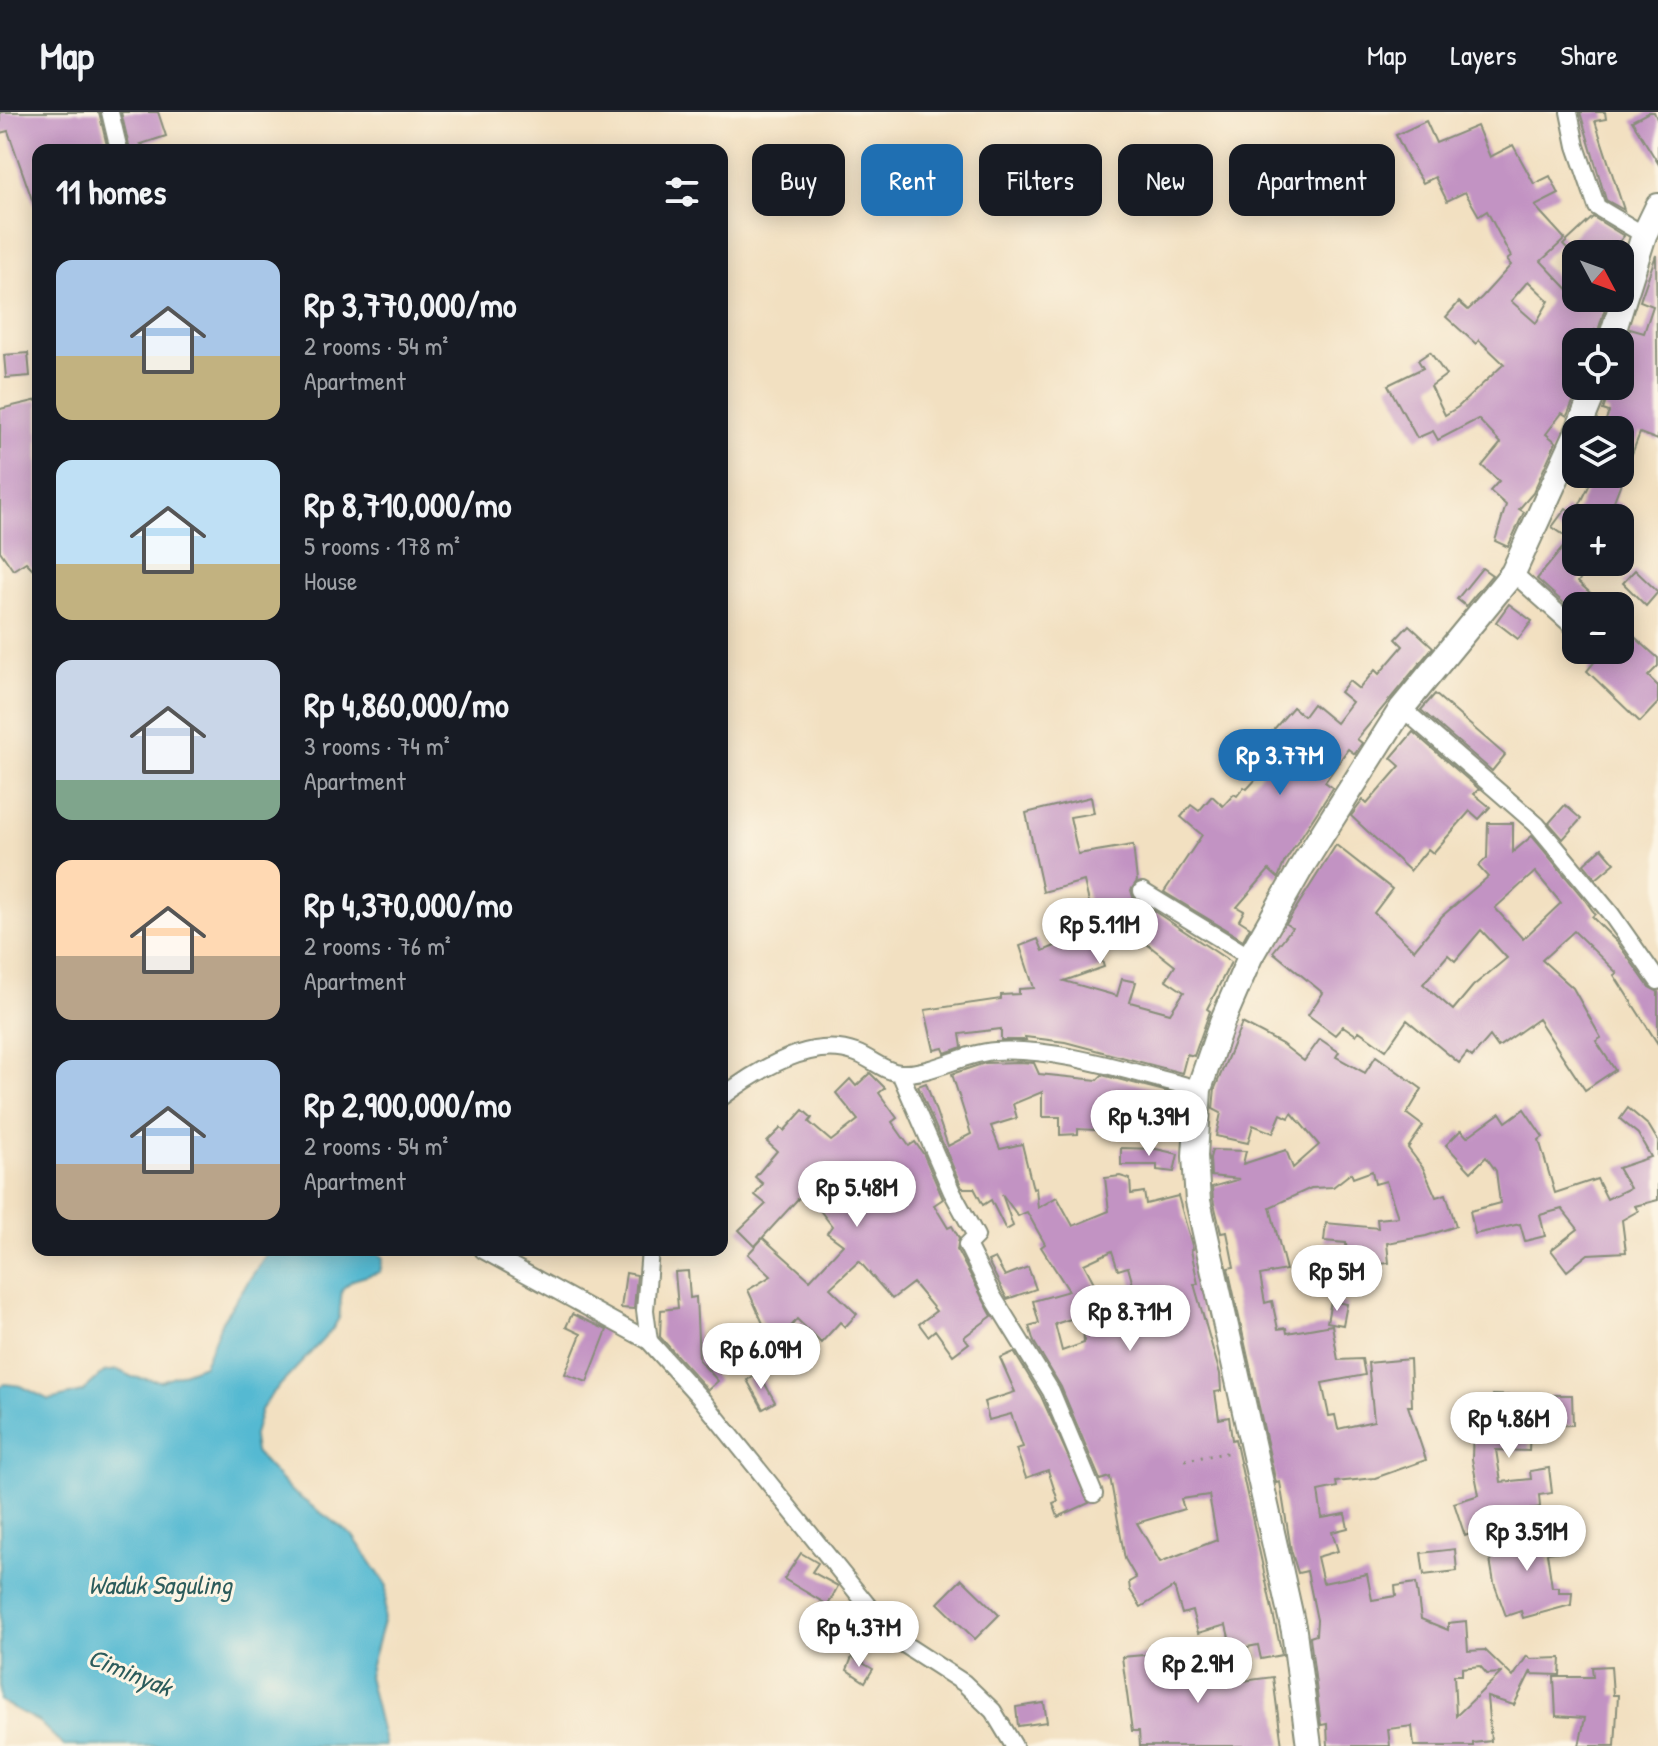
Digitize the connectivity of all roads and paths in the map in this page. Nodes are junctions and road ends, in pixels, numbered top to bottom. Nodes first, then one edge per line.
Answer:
1 (110, 112) edge
2 (1569, 112) edge
3 (118, 144) edge
4 (1658, 206) edge
5 (1644, 235) junction
6 (1614, 328) edge
7 (1562, 466) edge
8 (1513, 573) junction
9 (1562, 617) edge
10 (1402, 708) junction
11 (1142, 891) dead end
12 (1250, 957) junction
13 (1658, 981) edge
14 (900, 1073) junction
15 (1199, 1089) junction
16 (728, 1093) edge
17 (494, 1256) edge
18 (650, 1256) edge
19 (649, 1341) junction
20 (1252, 1448) junction
21 (1185, 1460) dead end
22 (1094, 1494) dead end
23 (1014, 1746) edge
24 (1309, 1746) edge

1 - 3 street
2 - 5 street
4 - 5 main road
5 - 6 main road
7 - 8 main road
8 - 9 street
8 - 10 main road
10 - 12 main road
10 - 13 street
11 - 12 street
12 - 15 main road
14 - 15 street
14 - 16 street
14 - 22 street
15 - 20 main road
17 - 19 street
18 - 19 street
19 - 23 street
20 - 21 path
20 - 24 main road

